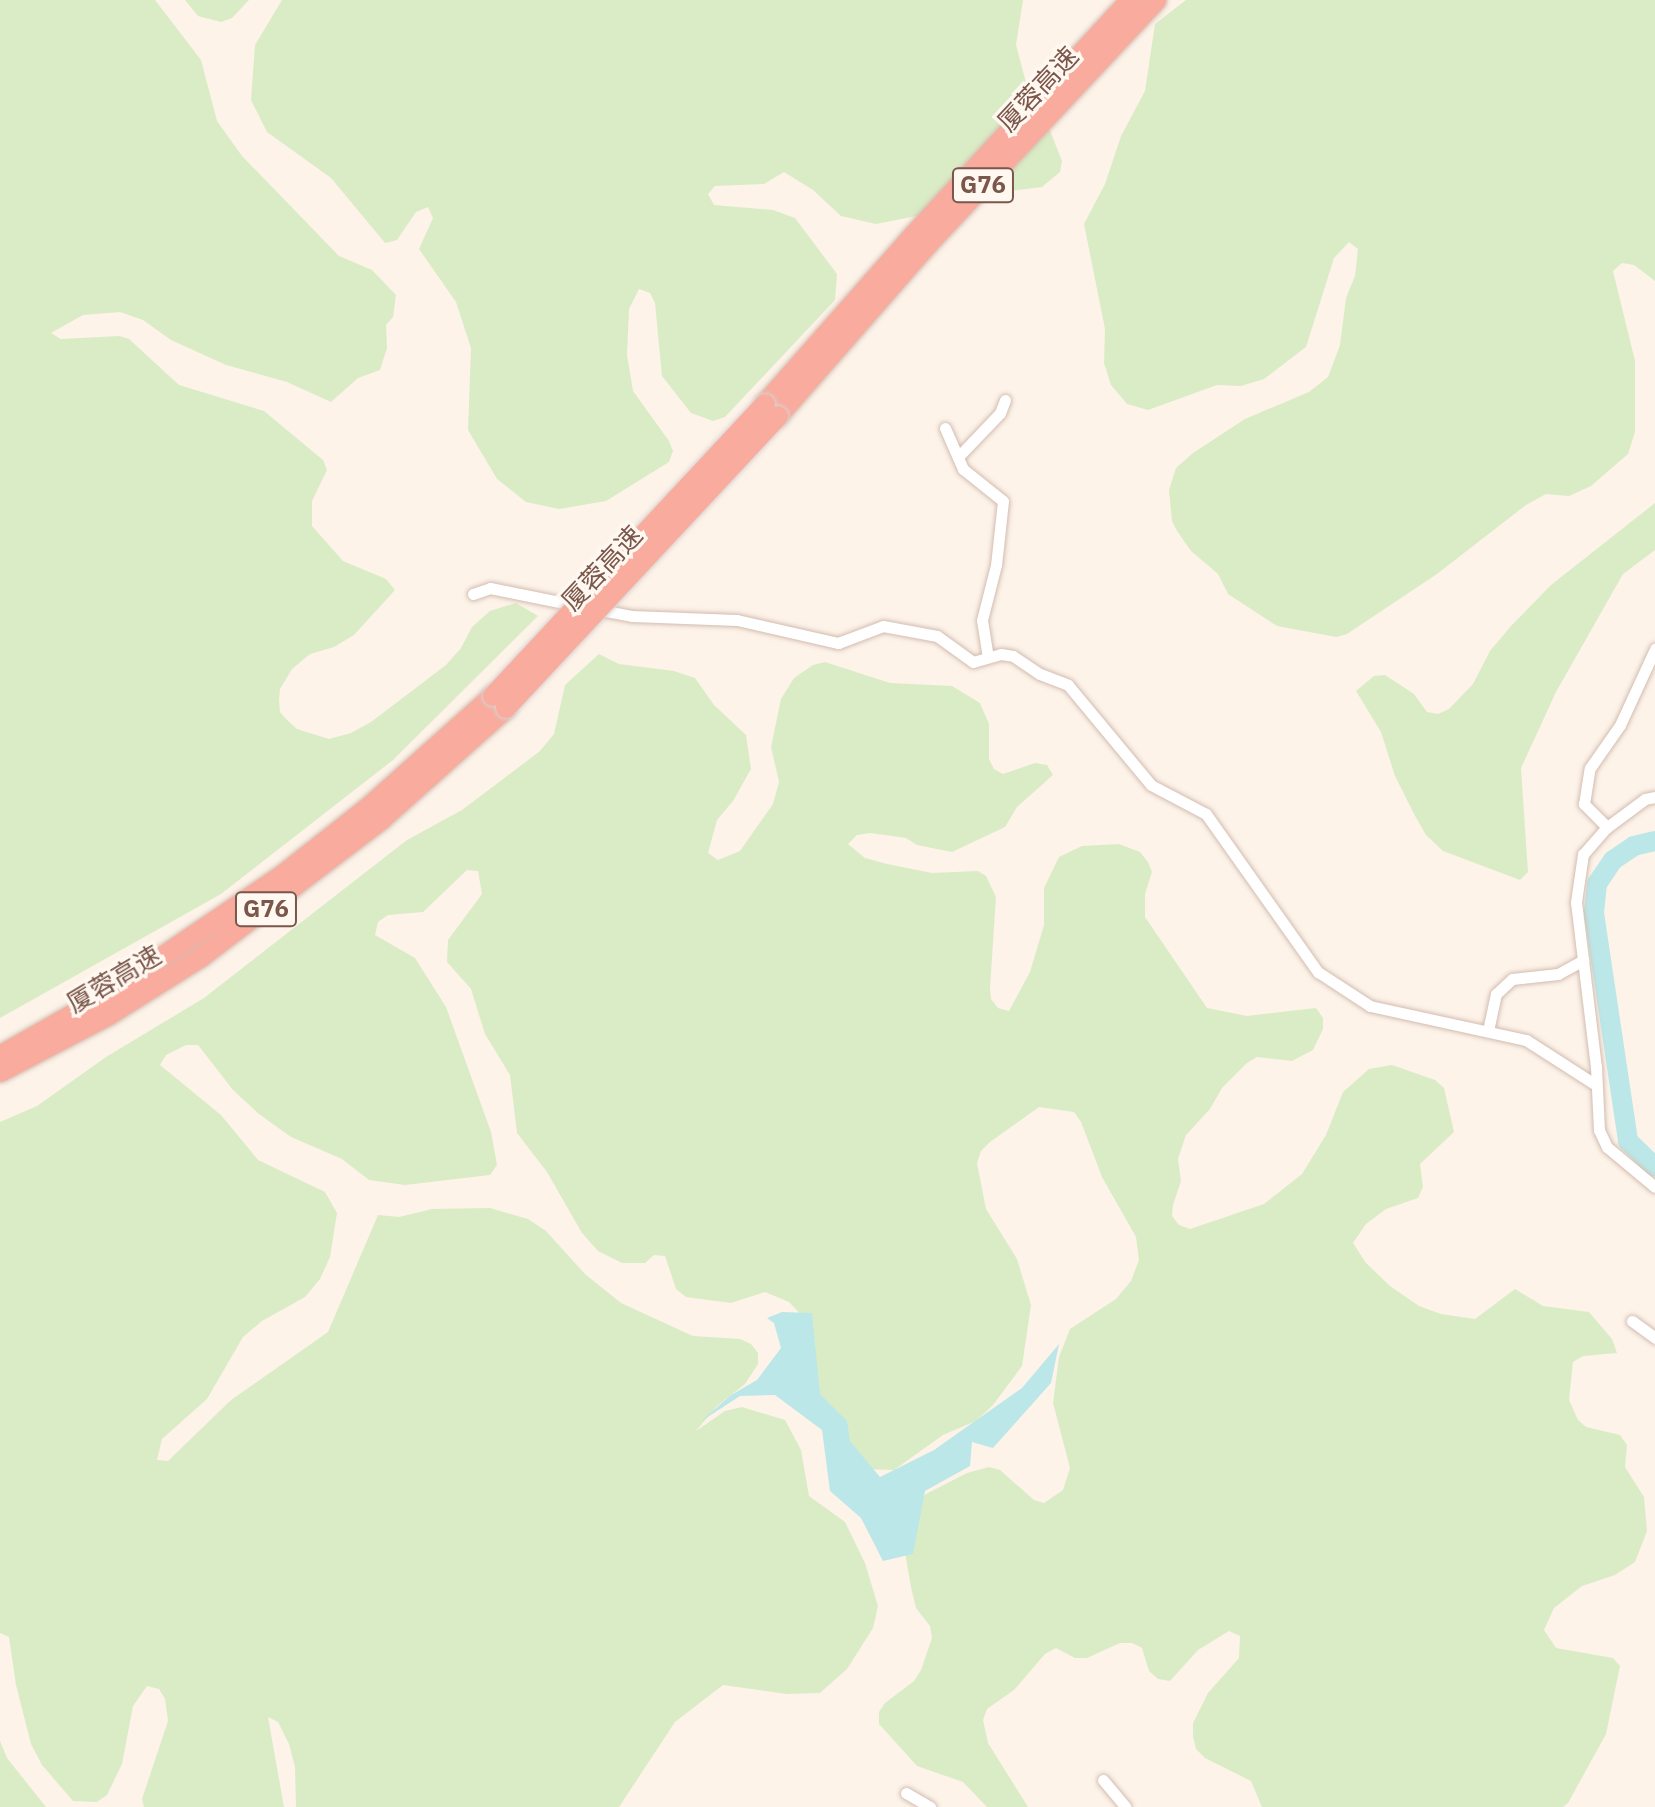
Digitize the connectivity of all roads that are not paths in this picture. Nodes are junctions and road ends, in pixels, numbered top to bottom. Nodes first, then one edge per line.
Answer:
1 (1131, 0) edge
2 (1156, 0) edge
3 (810, 369) junction
4 (1005, 400) dead end
5 (945, 428) dead end
6 (958, 457) junction
7 (473, 594) dead end
8 (1654, 651) edge
9 (988, 657) junction
10 (499, 702) junction
11 (1655, 797) edge
12 (1607, 827) junction
13 (1583, 960) junction
14 (1488, 1031) junction
15 (0, 1056) edge
16 (0, 1072) edge
17 (1596, 1085) junction
18 (1655, 1187) edge
19 (1632, 1321) dead end
20 (1655, 1338) edge
21 (1103, 1780) dead end
22 (906, 1793) dead end
23 (930, 1807) edge
24 (1126, 1807) edge

1 - 3 highway, 厦蓉高速 / G76
2 - 3 highway, 厦蓉高速 / G76
3 - 10 highway, 厦蓉高速 / G76, bridge
4 - 6 street
5 - 6 street
6 - 9 street
7 - 9 street
8 - 12 street
9 - 14 street
10 - 15 highway, 厦蓉高速 / G76
10 - 16 highway, 厦蓉高速 / G76
11 - 12 street
12 - 13 street
13 - 14 street
13 - 17 street
14 - 17 street
17 - 18 street
19 - 20 street
21 - 24 street
22 - 23 street

